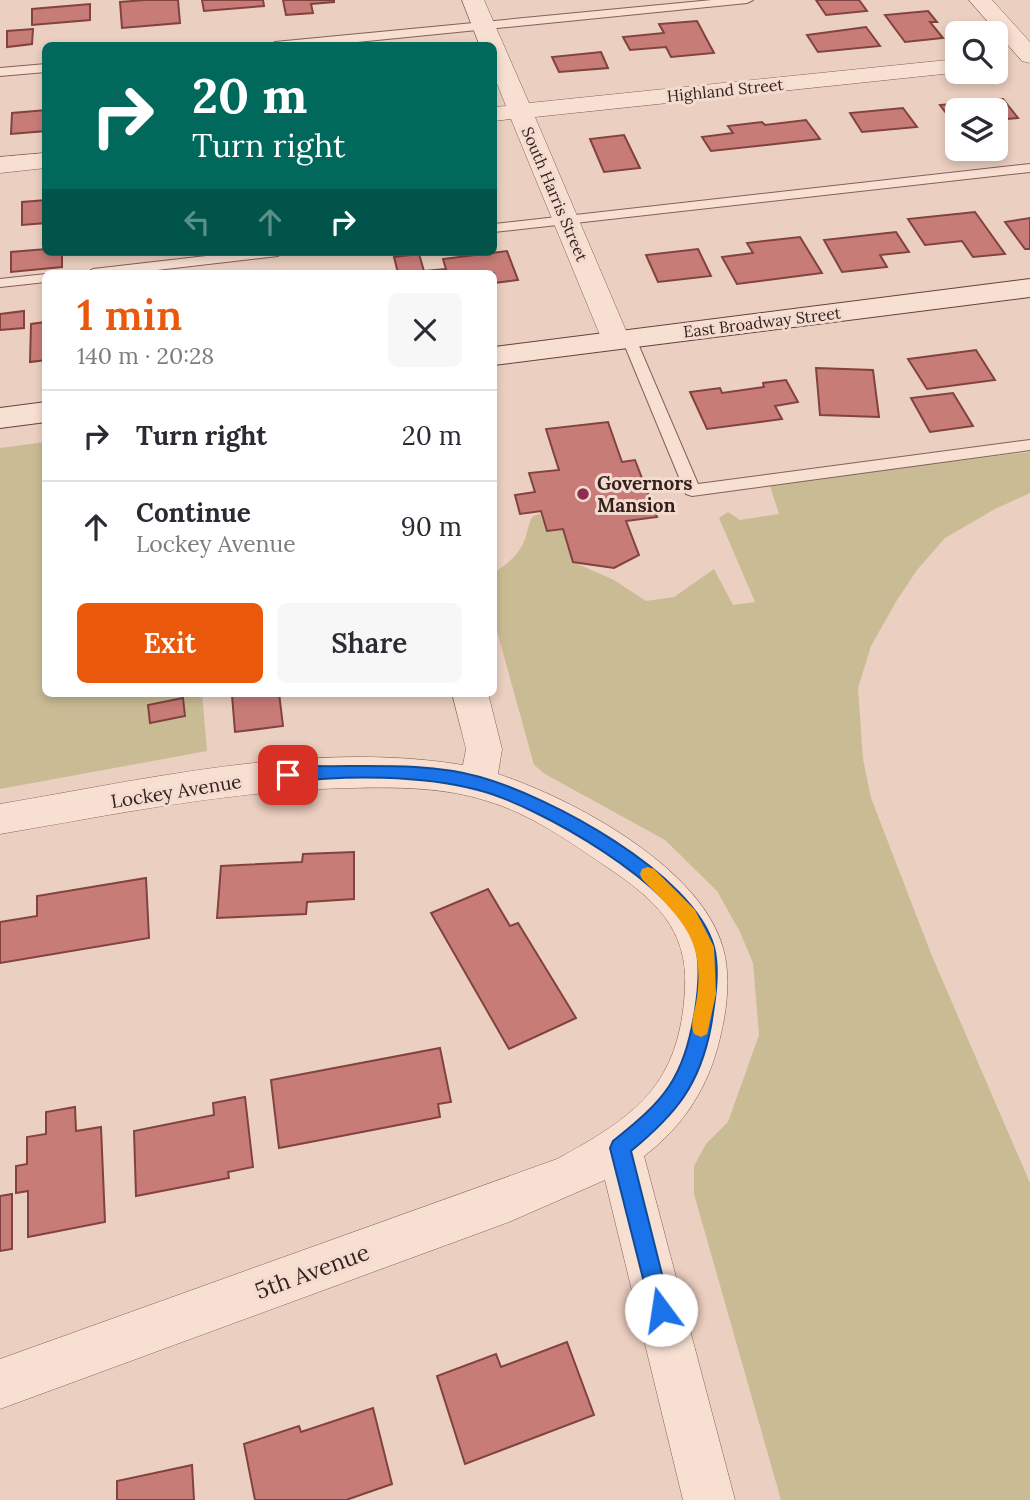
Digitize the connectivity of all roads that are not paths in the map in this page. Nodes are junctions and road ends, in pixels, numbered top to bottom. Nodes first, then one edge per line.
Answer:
1 (473, 0) edge
2 (747, 0) edge
3 (980, 0) edge
4 (490, 40) edge
5 (418, 42) edge
6 (497, 57) edge
7 (1022, 58) edge
8 (945, 67) edge
9 (42, 68) edge
10 (0, 72) edge
11 (520, 111) junction
12 (497, 114) edge
13 (42, 160) edge
14 (0, 165) edge
15 (1030, 168) edge
16 (565, 220) junction
17 (497, 228) edge
18 (243, 256) edge
19 (119, 270) edge
20 (42, 279) edge
21 (0, 284) edge
22 (1030, 288) edge
23 (623, 339) junction
24 (497, 356) edge
25 (42, 413) edge
26 (0, 418) edge
27 (1030, 445) edge
28 (471, 697) edge
29 (478, 783) junction
30 (0, 819) edge
31 (620, 1148) junction
32 (0, 1384) edge
33 (709, 1500) edge

1 - 4 street, South Harris Street
2 - 4 lane
3 - 7 street
4 - 5 lane
6 - 11 street, South Harris Street
8 - 11 street, Highland Street
9 - 10 lane
11 - 12 street, Highland Street
11 - 16 street, South Harris Street
13 - 14 street
15 - 16 lane
16 - 17 lane
16 - 23 street, South Harris Street
18 - 19 lane
20 - 21 lane
22 - 23 street, East Broadway Street
23 - 24 street, East Broadway Street
23 - 27 lane
25 - 26 street
28 - 29 street
29 - 30 street, Lockey Avenue
29 - 31 street, Lockey Avenue
31 - 32 street, 5th Avenue
31 - 33 street

